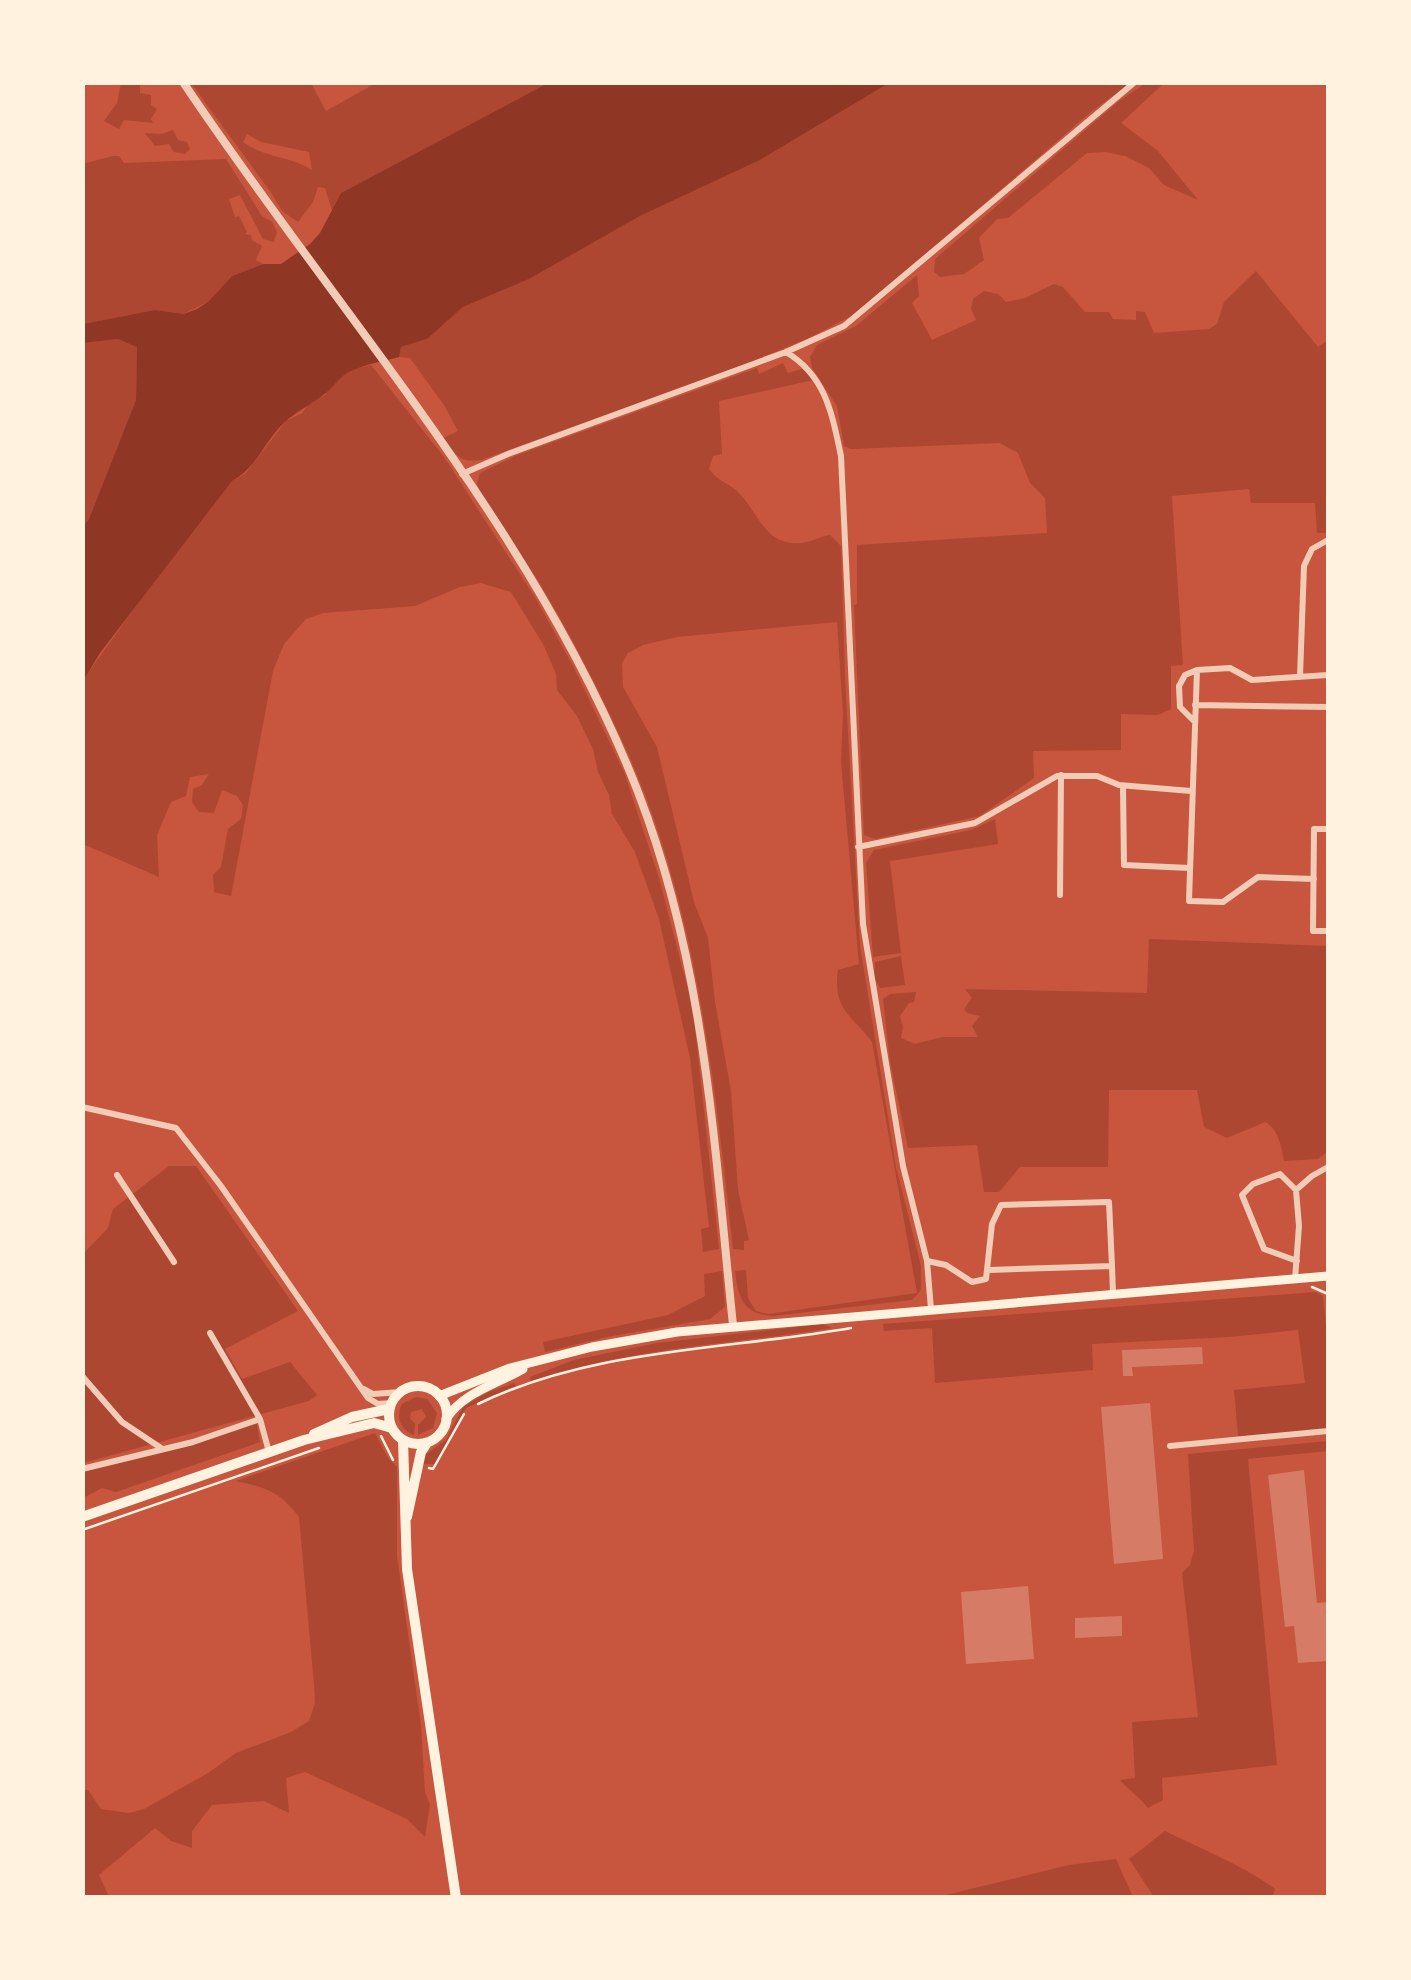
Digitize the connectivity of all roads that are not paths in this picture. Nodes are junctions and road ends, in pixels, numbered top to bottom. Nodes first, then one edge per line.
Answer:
1 (183, 82) edge
2 (1135, 82) edge
3 (786, 352) junction
4 (462, 474) junction
5 (1328, 540) edge
6 (1197, 670) junction
7 (1328, 674) edge
8 (1300, 676) junction
9 (1196, 705) junction
10 (1328, 707) edge
11 (1195, 722) junction
12 (1061, 776) junction
13 (1123, 786) junction
14 (1191, 790) junction
15 (1328, 830) edge
16 (858, 848) junction
17 (1190, 868) junction
18 (1314, 879) junction
19 (1060, 895) dead end
20 (1328, 931) edge
21 (82, 1107) edge
22 (1328, 1167) edge
23 (117, 1176) dead end
24 (1296, 1190) junction
25 (1297, 1260) junction
26 (174, 1262) dead end
27 (927, 1262) junction
28 (1112, 1266) junction
29 (989, 1270) junction
30 (1328, 1276) edge
31 (1295, 1279) junction
32 (1113, 1294) junction
33 (931, 1309) junction
34 (734, 1325) junction
35 (210, 1333) dead end
36 (530, 1365) junction
37 (82, 1376) edge
38 (362, 1388) junction
39 (401, 1392) junction
40 (438, 1396) junction
41 (390, 1406) junction
42 (446, 1418) junction
43 (260, 1419) junction
44 (392, 1428) junction
45 (1328, 1431) edge
46 (304, 1440) junction
47 (403, 1440) junction
48 (426, 1443) junction
49 (1170, 1446) dead end
50 (163, 1449) junction
51 (269, 1452) junction
52 (85, 1467) edge
53 (82, 1517) edge
54 (405, 1523) junction
55 (456, 1898) edge

1 - 4 street
2 - 3 street
3 - 4 street
3 - 16 street
4 - 34 street
5 - 8 street
6 - 8 street
6 - 9 street
6 - 11 street
7 - 8 street
9 - 10 street
9 - 11 street
11 - 14 street
12 - 13 street
12 - 16 street
12 - 19 street
13 - 14 street
13 - 17 street
14 - 17 street
15 - 18 street
16 - 27 street
17 - 18 street
18 - 20 street
21 - 38 street
22 - 24 street
23 - 26 street
24 - 25 street
24 - 25 street
25 - 31 street
27 - 29 street
27 - 33 street
28 - 29 street
28 - 29 street
28 - 32 street
30 - 31 main road
31 - 32 main road
32 - 33 main road
33 - 34 main road
34 - 36 main road
35 - 43 street
36 - 40 main road
36 - 42 main road
37 - 50 street
38 - 39 street
38 - 41 street
39 - 40 main road
39 - 41 main road
40 - 42 main road
41 - 44 main road
41 - 46 main road
42 - 48 main road
43 - 50 street
43 - 51 street
44 - 46 main road
44 - 47 main road
45 - 49 street
46 - 51 main road
47 - 48 main road
47 - 54 main road
48 - 54 main road
50 - 52 street
51 - 53 main road
54 - 55 main road

